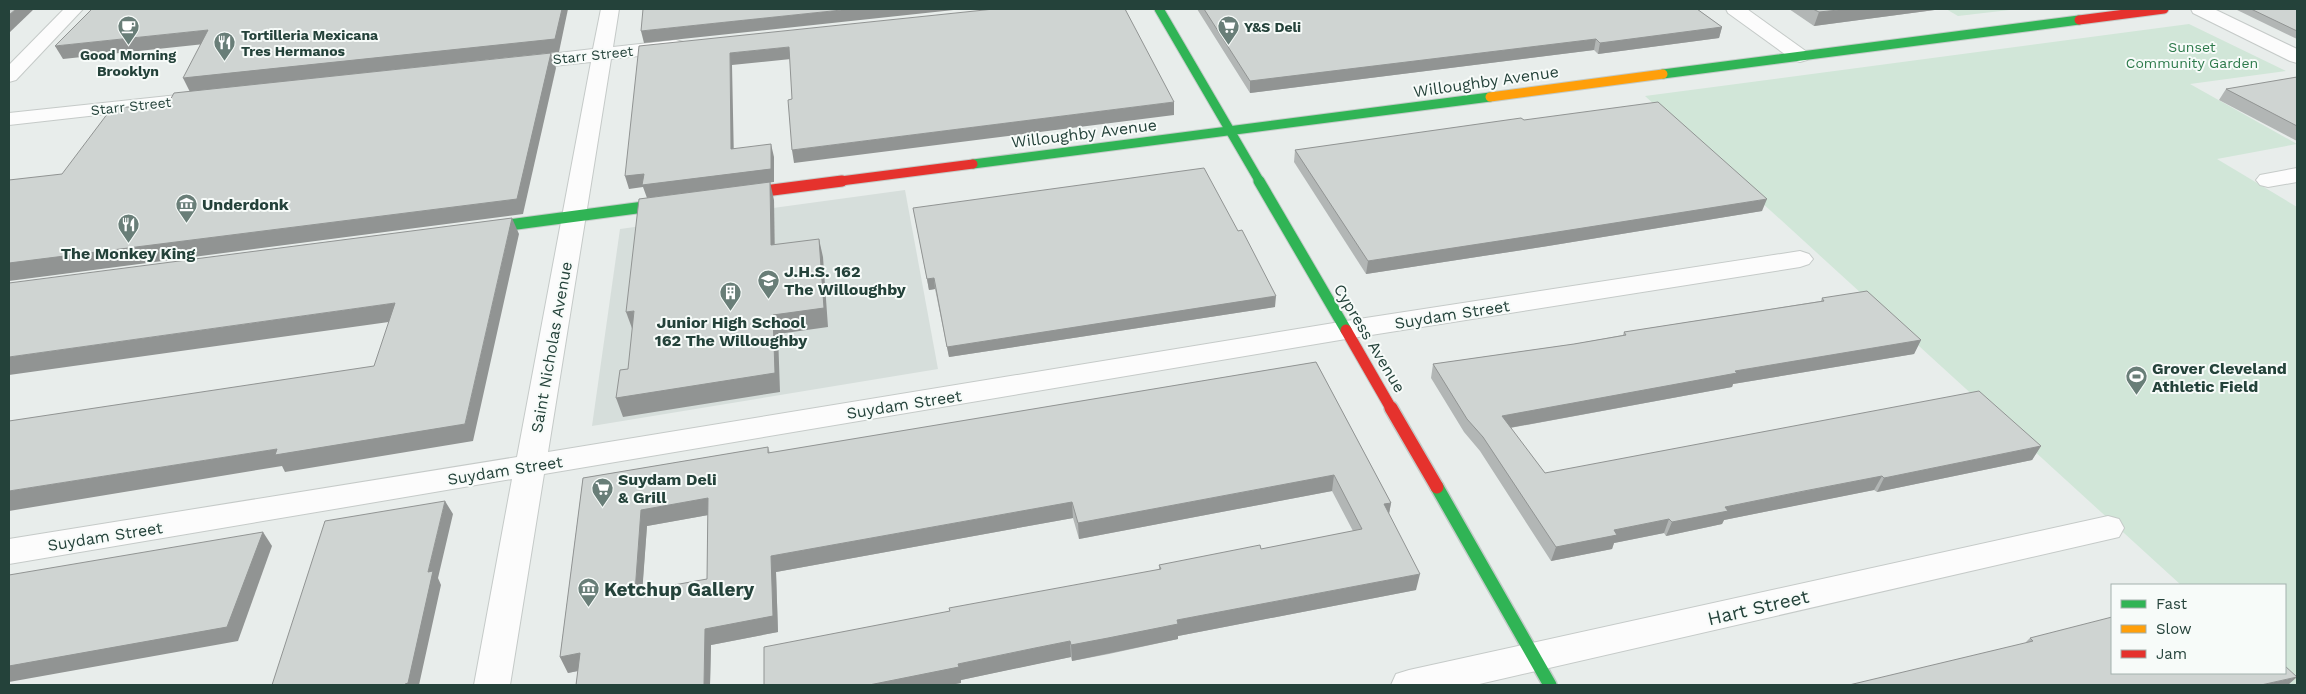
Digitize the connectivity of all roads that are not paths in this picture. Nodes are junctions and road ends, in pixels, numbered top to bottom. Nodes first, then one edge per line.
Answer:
1 (74, 9) edge
2 (610, 9) edge
3 (1159, 9) edge
4 (1735, 9) edge
5 (2164, 9) edge
6 (2200, 9) edge
7 (700, 44) edge
8 (602, 54) junction
9 (1800, 56) junction
10 (2297, 57) edge
11 (495, 67) edge
12 (9, 76) edge
13 (224, 96) edge
14 (9, 118) edge
15 (1230, 131) junction
16 (2297, 175) edge
17 (2268, 180) dead end
18 (722, 197) edge
19 (683, 202) edge
20 (574, 217) junction
21 (472, 230) edge
22 (1800, 259) dead end
23 (1346, 330) junction
24 (530, 466) junction
25 (2108, 528) dead end
26 (9, 552) edge
27 (1542, 671) edge
28 (492, 685) edge
29 (1409, 685) edge

1 - 12 street
2 - 8 street, Saint Nicholas Avenue
3 - 15 street, Cypress Avenue
4 - 9 street
5 - 9 street, Willoughby Avenue
6 - 10 street
7 - 8 street, Starr Street
8 - 11 street, Starr Street
8 - 20 street, Saint Nicholas Avenue
9 - 15 street, Willoughby Avenue
13 - 14 street, Starr Street
15 - 18 street, Willoughby Avenue
15 - 23 street, Cypress Avenue
16 - 17 street
19 - 20 street
20 - 21 street
20 - 24 street, Saint Nicholas Avenue
22 - 23 street, Suydam Street
23 - 24 street, Suydam Street
23 - 27 street, Cypress Avenue
24 - 26 street, Suydam Street
24 - 28 street, Saint Nicholas Avenue
25 - 27 street, Hart Street
27 - 29 street, Hart Street

